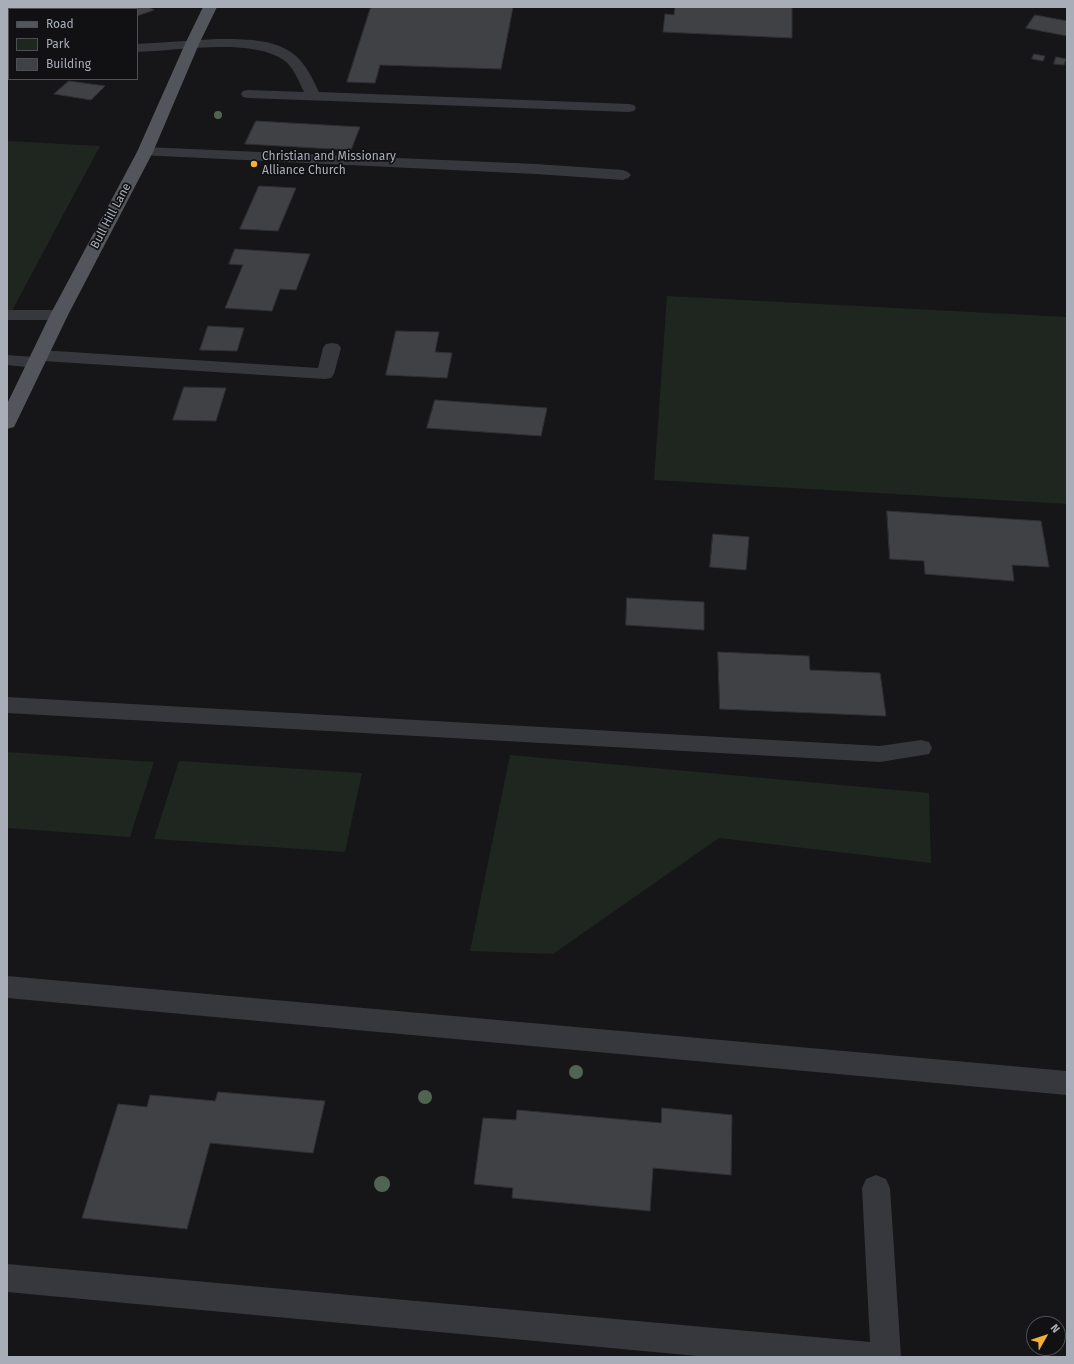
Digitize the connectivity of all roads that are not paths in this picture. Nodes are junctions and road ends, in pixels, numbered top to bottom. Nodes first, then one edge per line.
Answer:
1 (210, 7) edge
2 (192, 44) junction
3 (138, 48) edge
4 (248, 94) dead end
5 (314, 96) junction
6 (629, 108) dead end
7 (145, 152) junction
8 (623, 175) dead end
9 (7, 315) edge
10 (59, 315) junction
11 (332, 348) dead end
12 (38, 359) junction
13 (7, 360) edge
14 (7, 423) edge
15 (7, 705) edge
16 (920, 748) dead end
17 (7, 987) edge
18 (1067, 1083) edge
19 (876, 1188) dead end
20 (7, 1278) edge
21 (872, 1357) edge
22 (886, 1357) edge

1 - 2 main road, Bull Hill Lane
2 - 3 street
2 - 5 street
2 - 7 main road, Bull Hill Lane
4 - 5 street
5 - 6 street
7 - 8 street
7 - 10 main road, Bull Hill Lane
9 - 10 street
10 - 12 main road, Bull Hill Lane
11 - 12 street
12 - 13 street
12 - 14 main road, Bull Hill Lane
15 - 16 street
17 - 18 street
19 - 22 street
20 - 21 street

